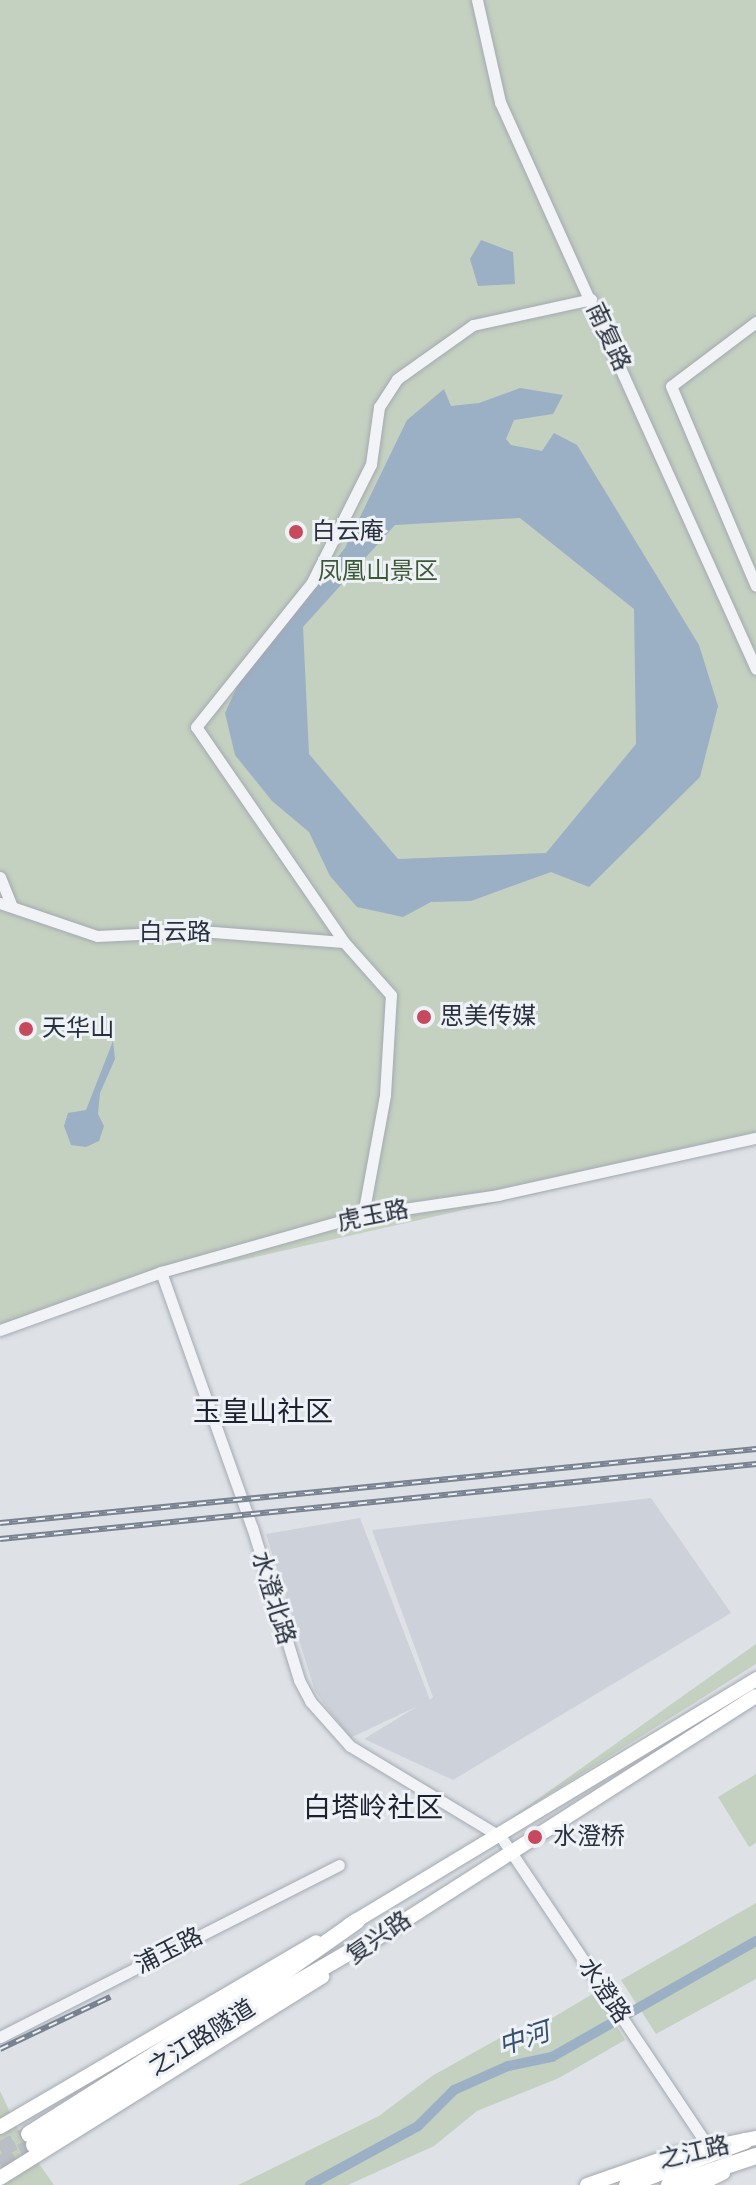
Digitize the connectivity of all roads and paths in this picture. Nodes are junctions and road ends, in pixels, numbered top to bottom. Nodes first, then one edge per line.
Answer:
1 (477, 0) edge
2 (591, 299) junction
3 (756, 322) edge
4 (756, 586) edge
5 (756, 669) edge
6 (0, 877) edge
7 (6, 904) edge
8 (344, 942) junction
9 (756, 1138) edge
10 (363, 1215) junction
11 (161, 1272) junction
12 (0, 1330) edge
13 (756, 1679) edge
14 (756, 1696) edge
15 (501, 1837) junction
16 (511, 1853) junction
17 (339, 1865) dead end
18 (357, 1921) junction
19 (374, 1938) junction
20 (0, 2037) edge
21 (0, 2127) edge
22 (751, 2140) edge
23 (708, 2146) junction
24 (756, 2157) edge
25 (0, 2178) edge
26 (587, 2185) edge
27 (627, 2185) edge
28 (669, 2185) edge
29 (698, 2185) edge

1 - 2 street, 南复路
2 - 5 street, 南复路
2 - 8 street
3 - 4 street
6 - 7 street, 白云路
7 - 8 street, 白云路
8 - 10 street
9 - 10 street, 虎玉路
10 - 11 street, 虎玉路
11 - 12 street, 虎玉路
11 - 15 street, 水澄北路
13 - 15 main road, 复兴路
14 - 16 main road, 复兴路
15 - 16 street, 水澄路
15 - 18 main road, 复兴路
16 - 19 main road, 复兴路
16 - 23 street, 水澄路
17 - 20 street, 浦玉路
18 - 19 highway, 之江路隧道
18 - 21 main road, 复兴路
19 - 25 main road, 复兴路
22 - 23 main road, 之江路
22 - 27 highway
23 - 26 main road, 之江路
24 - 28 highway
24 - 29 main road, 之江路

